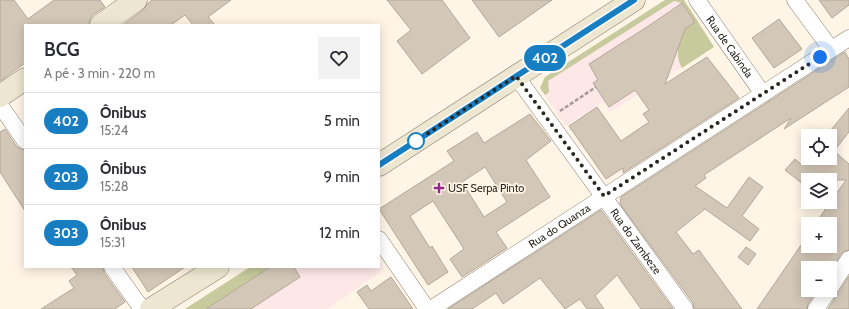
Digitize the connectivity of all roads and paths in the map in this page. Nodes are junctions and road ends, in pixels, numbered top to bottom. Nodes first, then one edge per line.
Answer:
1 (136, 0) edge
2 (634, 0) edge
3 (697, 0) edge
4 (795, 0) edge
5 (102, 24) edge
6 (849, 38) edge
7 (831, 49) junction
8 (516, 76) junction
9 (24, 80) edge
10 (596, 87) dead end
11 (762, 94) junction
12 (0, 96) edge
13 (0, 105) edge
14 (548, 119) junction
15 (24, 140) edge
16 (380, 165) edge
17 (604, 196) junction
18 (380, 240) edge
19 (849, 259) edge
20 (113, 268) edge
21 (216, 268) edge
22 (837, 277) edge
23 (824, 297) edge
24 (142, 309) edge
25 (151, 309) edge
26 (427, 309) edge
27 (431, 309) edge
28 (685, 309) edge
29 (816, 309) edge

1 - 5 main road
2 - 8 main road
3 - 11 street, Rua de Cabinda
4 - 7 street
6 - 7 street, Rua do Quanza
7 - 11 street, Rua do Quanza
8 - 14 street, Rua do Zambeze
8 - 16 main road
9 - 12 main road
10 - 14 path
11 - 17 street, Rua do Quanza
13 - 15 street
14 - 17 street, Rua do Zambeze
17 - 27 street, Rua do Quanza
17 - 28 street, Rua do Zambeze
18 - 26 street
19 - 22 street
20 - 24 street
21 - 25 main road
23 - 29 street

